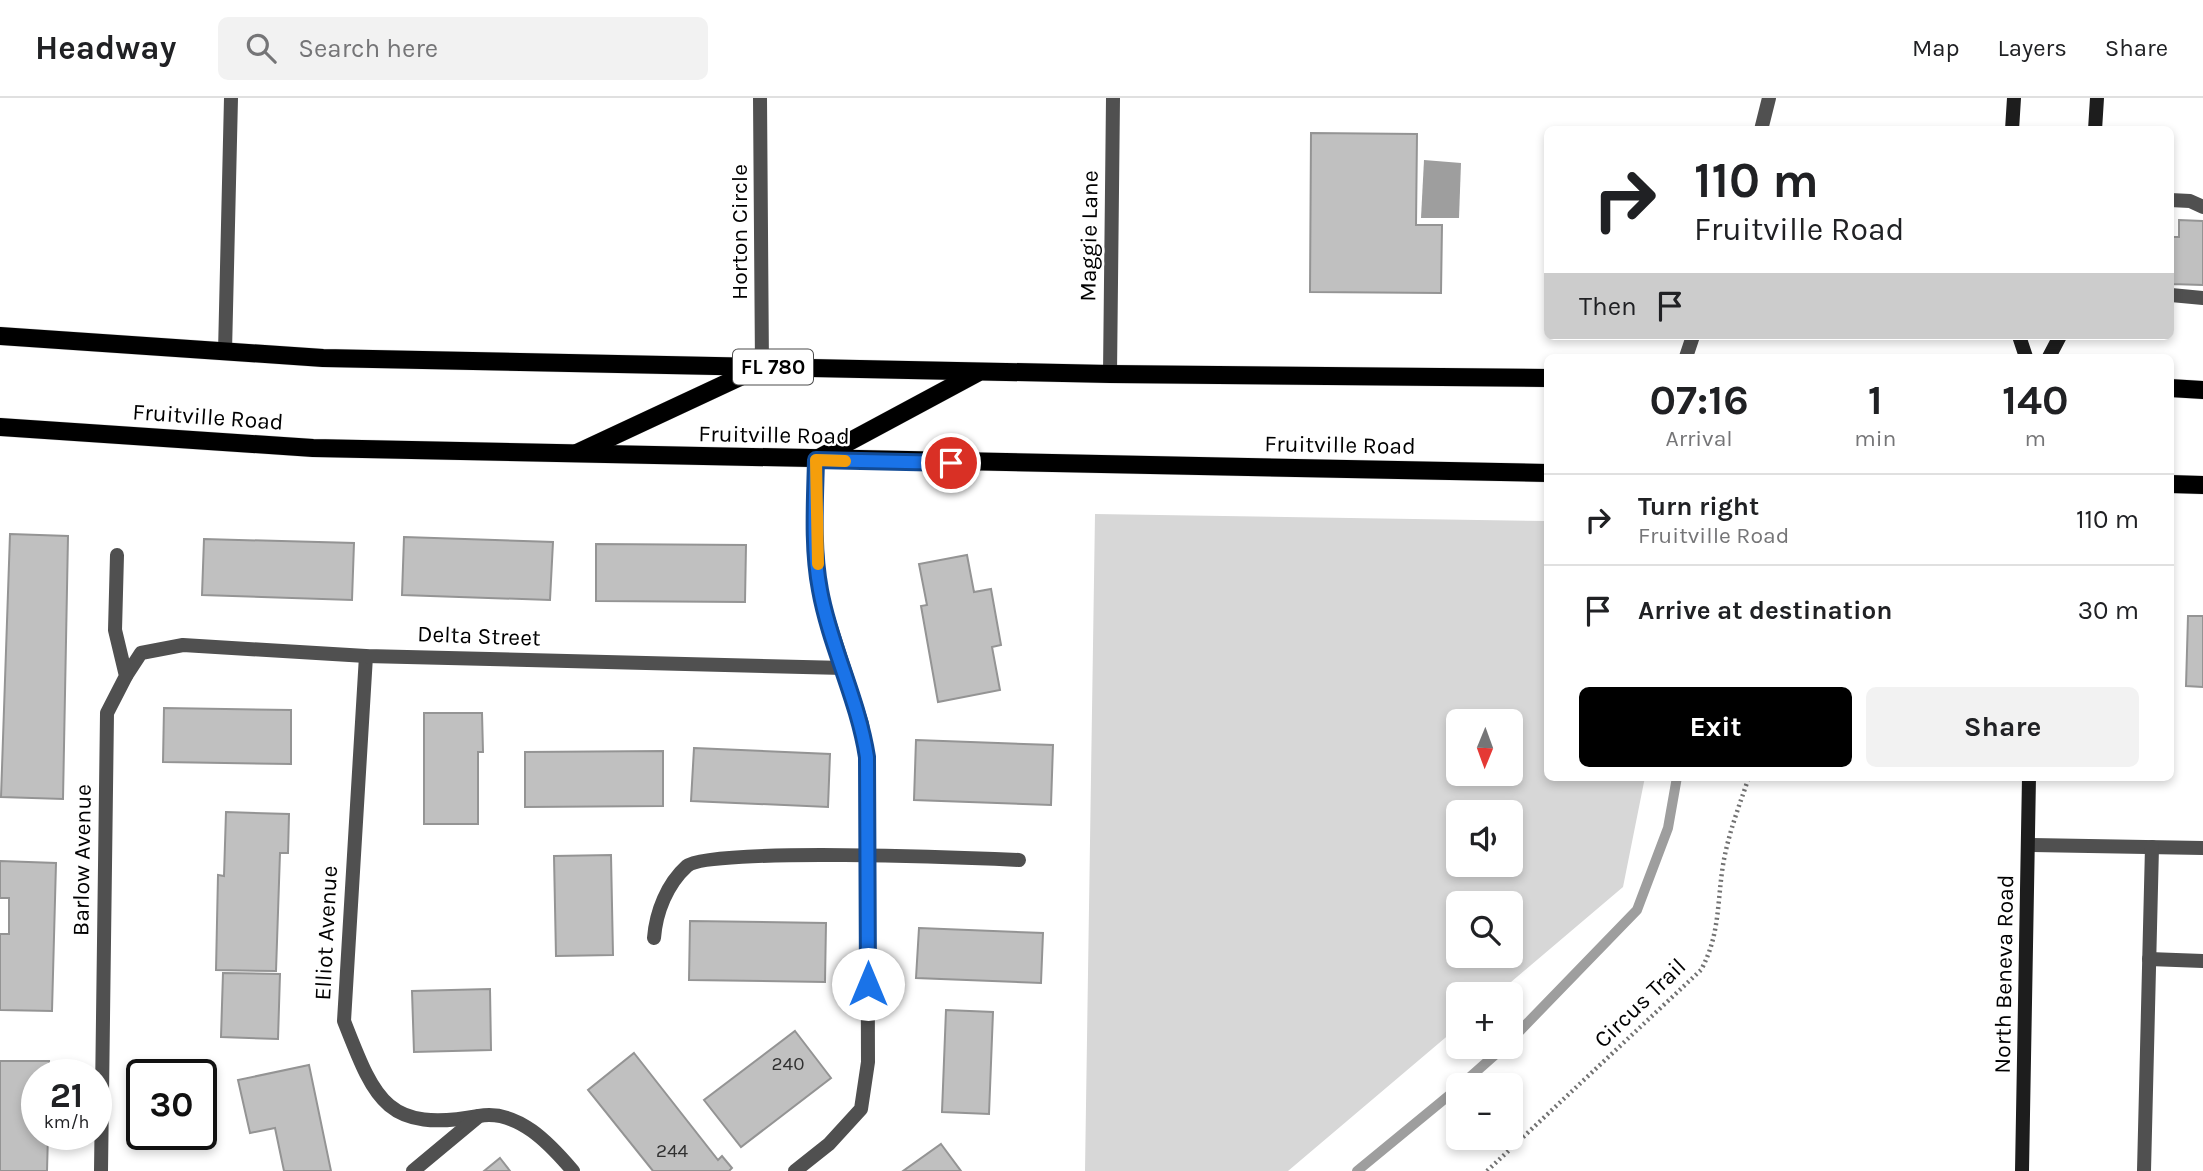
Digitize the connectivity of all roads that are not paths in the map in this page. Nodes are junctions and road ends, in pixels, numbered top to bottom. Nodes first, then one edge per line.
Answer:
1 (231, 98) edge
2 (760, 98) edge
3 (1113, 98) edge
4 (1769, 98) edge
5 (2014, 98) edge
6 (2097, 98) edge
7 (1762, 126) edge
8 (2012, 126) edge
9 (2095, 126) edge
10 (2174, 200) edge
11 (2203, 207) edge
12 (2174, 295) edge
13 (2203, 298) edge
14 (0, 336) edge
15 (225, 352) junction
16 (762, 367) junction
17 (981, 371) junction
18 (1110, 374) junction
19 (1544, 378) edge
20 (2174, 388) edge
21 (2203, 390) edge
22 (0, 427) edge
23 (573, 455) junction
24 (816, 460) junction
25 (1544, 474) edge
26 (2174, 484) edge
27 (2203, 485) edge
28 (117, 555) dead end
29 (366, 656) junction
30 (844, 668) junction
31 (126, 676) junction
32 (2029, 781) edge
33 (2028, 845) junction
34 (2152, 847) junction
35 (2203, 848) edge
36 (868, 855) junction
37 (1019, 860) dead end
38 (654, 938) dead end
39 (2149, 959) junction
40 (2203, 961) edge
41 (479, 1116) junction
42 (101, 1171) edge
43 (413, 1171) edge
44 (573, 1171) edge
45 (795, 1171) edge
46 (2022, 1171) edge
47 (2144, 1171) edge

1 - 15 street
2 - 16 street, Horton Circle
3 - 18 street, Maggie Lane
4 - 7 street
5 - 8 main road
6 - 9 main road
10 - 11 street
12 - 13 street
14 - 15 main road, FL 780
15 - 16 main road, FL 780
16 - 17 main road, FL 780
16 - 23 main road
17 - 18 main road, FL 780
17 - 24 main road
18 - 19 main road, FL 780
20 - 21 main road
22 - 23 main road, Fruitville Road
23 - 24 main road, Fruitville Road
24 - 25 main road, Fruitville Road
24 - 30 street
26 - 27 main road
28 - 31 street
29 - 30 street, Delta Street
29 - 31 street, Delta Street
29 - 41 street, Elliot Avenue
30 - 36 street
31 - 42 street, Barlow Avenue
32 - 33 main road, North Beneva Road
33 - 34 street
33 - 46 main road, North Beneva Road
34 - 35 street
34 - 39 street
36 - 37 street
36 - 38 street
36 - 45 street
39 - 40 street
39 - 47 street
41 - 43 street
41 - 44 street, Elliot Avenue

